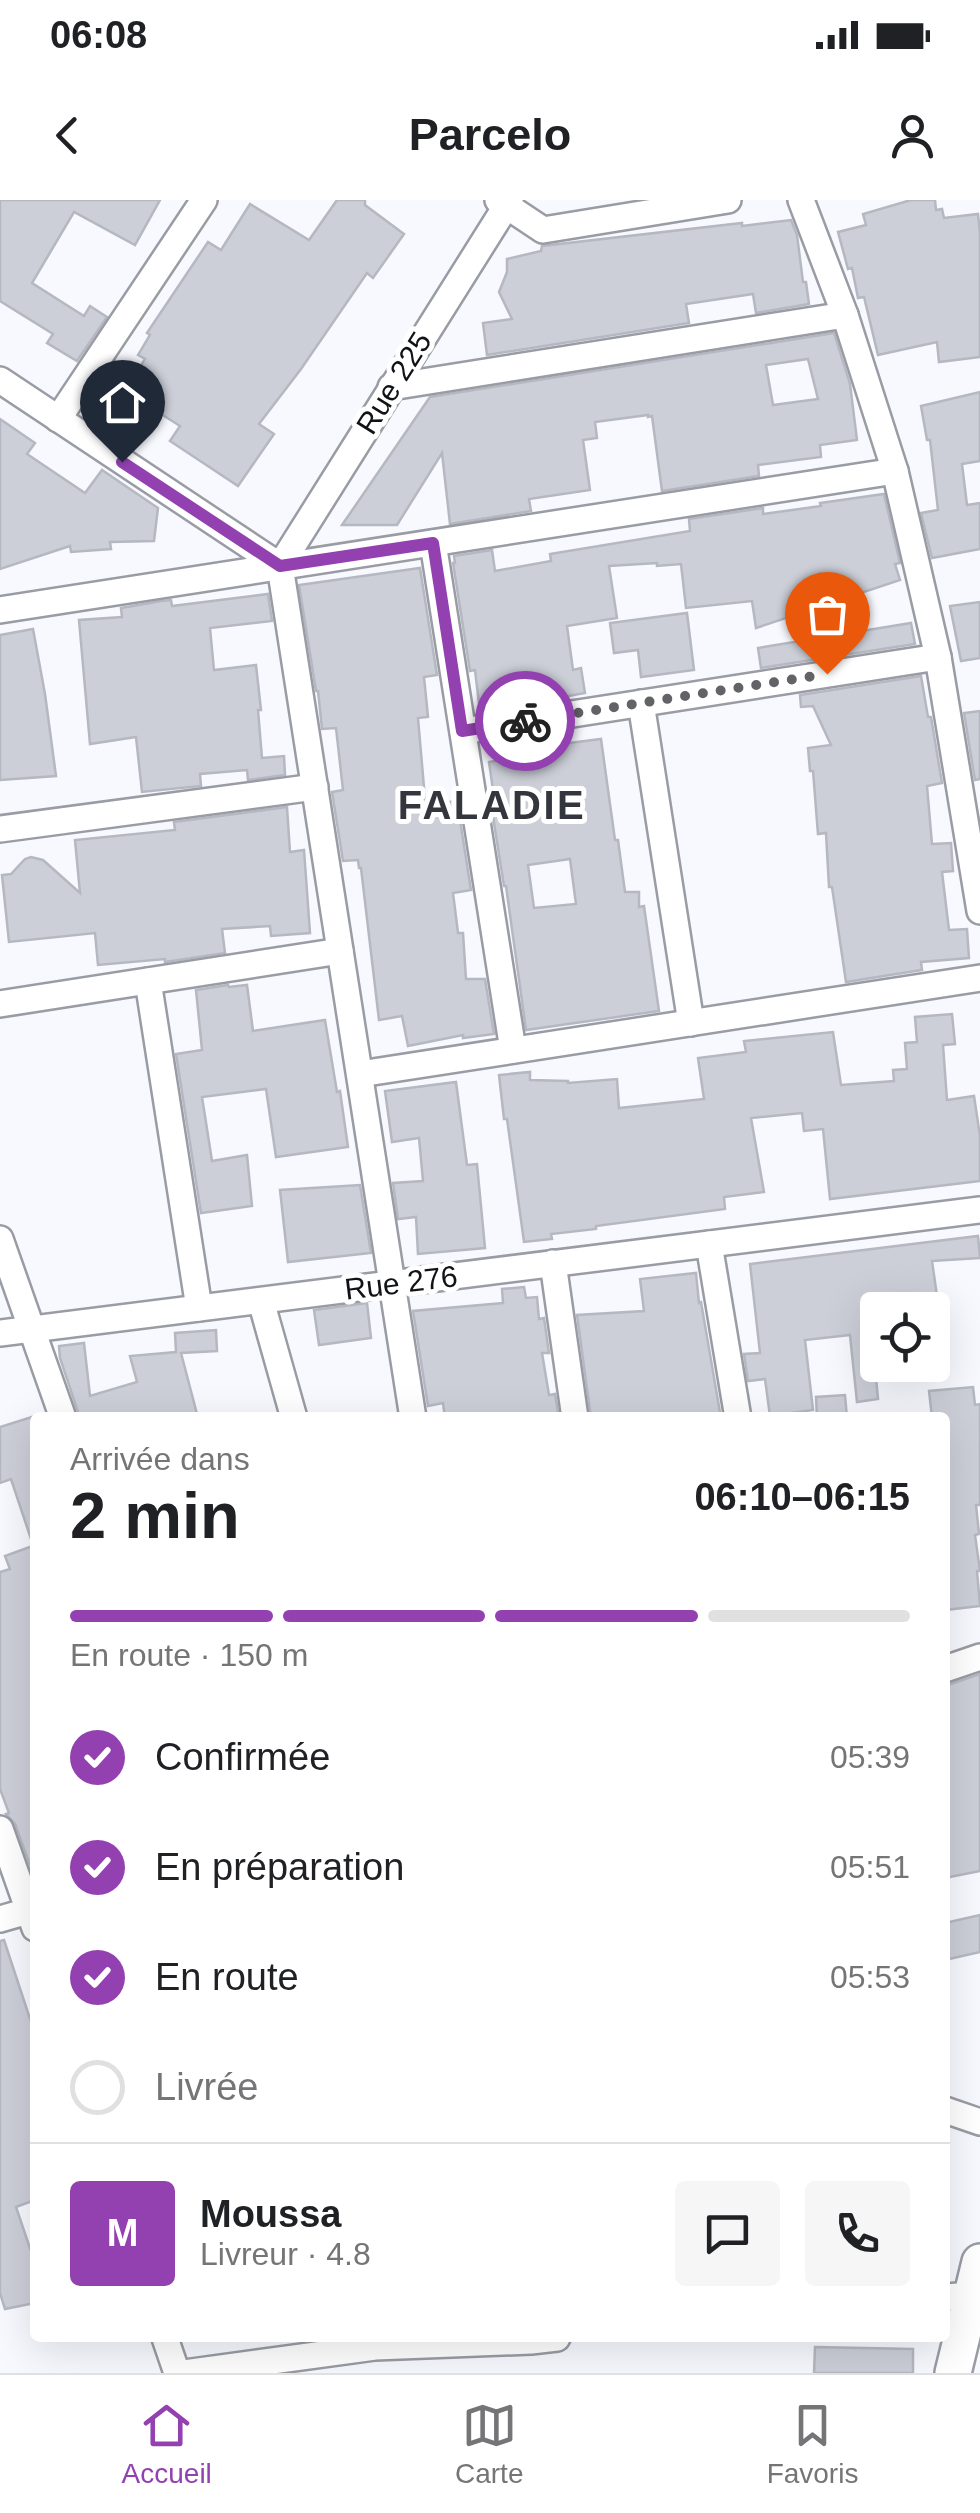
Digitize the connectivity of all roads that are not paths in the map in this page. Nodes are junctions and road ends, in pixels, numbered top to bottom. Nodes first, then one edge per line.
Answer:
1 (204, 200) edge
2 (728, 200) edge
3 (800, 200) edge
4 (505, 202) edge
5 (845, 315) junction
6 (0, 380) edge
7 (391, 387) junction
8 (58, 420) junction
9 (894, 471) junction
10 (433, 543) junction
11 (280, 566) junction
12 (0, 610) edge
13 (938, 657) junction
14 (641, 703) junction
15 (462, 731) junction
16 (970, 785) edge
17 (315, 787) junction
18 (0, 829) edge
19 (980, 910) edge
20 (340, 951) junction
21 (980, 978) edge
22 (148, 981) junction
23 (0, 1004) edge
24 (691, 1022) junction
25 (513, 1050) junction
26 (360, 1074) junction
27 (980, 1210) edge
28 (0, 1238) edge
29 (709, 1244) junction
30 (553, 1264) junction
31 (392, 1284) junction
32 (261, 1300) junction
33 (199, 1308) junction
34 (32, 1329) junction
35 (0, 1333) edge
36 (61, 1412) edge
37 (292, 1412) edge
38 (412, 1412) edge
39 (574, 1412) edge
40 (737, 1412) edge
41 (980, 1657) edge
42 (950, 1668) edge
43 (0, 1830) edge
44 (30, 1908) edge
45 (30, 1916) edge
46 (0, 1919) edge
47 (950, 2112) edge
48 (980, 2122) edge
49 (969, 2289) edge
50 (168, 2342) edge
51 (374, 2342) edge
52 (180, 2373) edge
53 (952, 2373) edge

1 - 8 street
2 - 4 street
3 - 5 street
4 - 7 street, Rue 225
5 - 7 street
5 - 9 street
6 - 8 street
7 - 11 street, Rue 225
8 - 11 street
9 - 10 street
9 - 13 street
10 - 11 street
10 - 15 street
11 - 12 street
11 - 17 street
13 - 14 street
13 - 16 street
14 - 15 street
14 - 24 street
15 - 25 street
16 - 19 street
17 - 18 street
17 - 20 street
20 - 22 street
20 - 26 street
21 - 24 street
22 - 23 street
22 - 33 street
24 - 25 street
25 - 26 street
26 - 31 street
27 - 29 street, Rue 276
28 - 34 street
29 - 30 street, Rue 276
29 - 40 street
30 - 31 street, Rue 276
30 - 39 street
31 - 32 street, Rue 276
31 - 38 street
32 - 33 street, Rue 276
32 - 37 street
33 - 34 street, Rue 276
34 - 35 street, Rue 276
34 - 36 street
41 - 42 street
43 - 44 street
45 - 46 street
47 - 48 street
49 - 53 street
50 - 52 street
51 - 52 street

